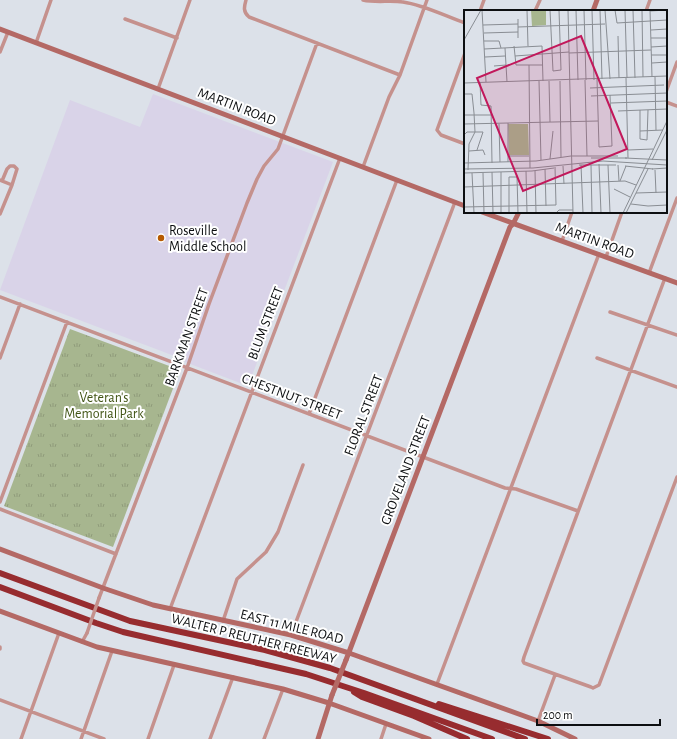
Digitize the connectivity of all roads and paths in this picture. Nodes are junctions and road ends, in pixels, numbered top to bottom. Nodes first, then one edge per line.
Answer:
1 (51, 0) edge
2 (190, 0) edge
3 (246, 0) edge
4 (363, 0) edge
5 (427, 0) edge
6 (484, 0) edge
7 (540, 0) edge
8 (597, 0) edge
9 (650, 0) edge
10 (424, 8) junction
11 (480, 10) edge
12 (536, 10) edge
13 (593, 10) edge
14 (646, 10) edge
15 (125, 18) dead end
16 (464, 23) edge
17 (0, 29) edge
18 (8, 32) junction
19 (177, 38) junction
20 (36, 43) junction
21 (317, 43) junction
22 (0, 52) edge
23 (464, 56) edge
24 (677, 62) edge
25 (400, 75) junction
26 (158, 89) junction
27 (667, 89) edge
28 (667, 102) edge
29 (677, 106) edge
30 (283, 136) junction
31 (464, 144) edge
32 (340, 158) junction
33 (363, 167) junction
34 (1, 180) edge
35 (397, 180) junction
36 (12, 185) junction
37 (677, 198) edge
38 (455, 202) junction
39 (464, 206) edge
40 (485, 213) edge
41 (518, 213) edge
42 (572, 213) edge
43 (622, 213) edge
44 (0, 214) edge
45 (513, 224) junction
46 (562, 241) junction
47 (599, 254) junction
48 (606, 257) junction
49 (649, 273) junction
50 (664, 278) junction
51 (677, 282) edge
52 (0, 297) edge
53 (20, 304) junction
54 (610, 312) dead end
55 (67, 322) junction
56 (648, 325) junction
57 (677, 335) edge
58 (0, 358) edge
59 (597, 358) dead end
60 (186, 368) junction
61 (630, 370) junction
62 (677, 387) edge
63 (251, 392) junction
64 (309, 414) junction
65 (366, 436) junction
66 (423, 457) junction
67 (303, 465) dead end
68 (677, 477) edge
69 (510, 489) junction
70 (0, 502) edge
71 (0, 509) edge
72 (578, 512) junction
73 (0, 549) edge
74 (116, 554) junction
75 (0, 573) edge
76 (0, 587) edge
77 (103, 588) junction
78 (170, 609) junction
79 (0, 611) edge
80 (222, 621) junction
81 (60, 633) junction
82 (291, 635) junction
83 (82, 642) junction
84 (112, 651) junction
85 (349, 653) junction
86 (174, 665) junction
87 (555, 675) junction
88 (233, 677) junction
89 (437, 684) junction
90 (283, 688) junction
91 (348, 688) junction
92 (0, 700) edge
93 (416, 700) junction
94 (329, 703) junction
95 (31, 712) junction
96 (538, 722) junction
97 (386, 724) junction
98 (83, 731) junction
99 (21, 739) edge
100 (81, 739) edge
101 (104, 739) edge
102 (148, 739) edge
103 (210, 739) edge
104 (264, 739) edge
105 (318, 739) edge
106 (381, 739) edge
107 (429, 739) edge
108 (467, 739) edge
109 (492, 739) edge
110 (525, 739) edge
111 (548, 739) edge
112 (575, 739) edge

1 - 20 street
2 - 19 street
3 - 21 street
4 - 10 street
5 - 10 street
6 - 11 street
7 - 12 street
8 - 13 street
9 - 14 street
10 - 16 street
10 - 25 street
15 - 19 street
17 - 18 street, MARTIN ROAD
18 - 20 street, MARTIN ROAD
18 - 22 street
19 - 26 street
20 - 26 street, MARTIN ROAD
21 - 25 street
21 - 30 street, BARKMAN STREET
23 - 31 street
24 - 27 street
25 - 33 street
26 - 30 street, MARTIN ROAD
28 - 29 street
30 - 32 street, MARTIN ROAD
30 - 60 street, BARKMAN STREET
32 - 33 street, MARTIN ROAD
32 - 63 street, BLUM STREET
33 - 35 street, MARTIN ROAD
34 - 36 street
34 - 36 street
35 - 38 street, MARTIN ROAD
35 - 64 street
36 - 44 street
37 - 49 street
38 - 39 street, MARTIN ROAD
38 - 65 street, FLORAL STREET
40 - 45 street, MARTIN ROAD
41 - 45 street, GROVELAND STREET
42 - 46 street
43 - 48 street
45 - 46 street, MARTIN ROAD
45 - 66 street, GROVELAND STREET
46 - 47 street, MARTIN ROAD
47 - 48 street, MARTIN ROAD
47 - 69 street
48 - 49 street, MARTIN ROAD
49 - 50 street, MARTIN ROAD
50 - 51 street, MARTIN ROAD
50 - 56 street
52 - 53 street, CHESTNUT STREET
53 - 55 street, CHESTNUT STREET
53 - 58 street
54 - 56 street
55 - 60 street, CHESTNUT STREET
55 - 70 street
56 - 57 street
56 - 61 street
59 - 61 street
60 - 63 street, CHESTNUT STREET
60 - 74 street, BARKMAN STREET
61 - 62 street
61 - 72 street
63 - 64 street, CHESTNUT STREET
63 - 78 street, BLUM STREET
64 - 65 street, CHESTNUT STREET
65 - 66 street, CHESTNUT STREET
65 - 82 street, FLORAL STREET
66 - 69 street, CHESTNUT STREET
66 - 85 street, GROVELAND STREET
67 - 80 street
68 - 87 street
69 - 72 street, CHESTNUT STREET
69 - 89 street
71 - 74 street
72 - 87 street
73 - 77 street, EAST 11 MILE ROAD
74 - 77 street, BARKMAN STREET
75 - 93 highway, WALTER P REUTHER FREEWAY
76 - 91 highway, WALTER P REUTHER FREEWAY
77 - 78 street, EAST 11 MILE ROAD
77 - 83 street, BARKMAN STREET, bridge
78 - 80 street, EAST 11 MILE ROAD
79 - 81 street
80 - 82 street, EAST 11 MILE ROAD
81 - 83 street
81 - 95 street
82 - 85 street, EAST 11 MILE ROAD
83 - 84 street
84 - 86 street
84 - 98 street
85 - 89 street, EAST 11 MILE ROAD
85 - 94 street, GROVELAND STREET, bridge
86 - 88 street
86 - 102 street
87 - 96 street
88 - 90 street
88 - 103 street
89 - 96 street, EAST 11 MILE ROAD
90 - 94 street
90 - 104 street
91 - 108 highway
91 - 109 highway, WALTER P REUTHER FREEWAY
92 - 95 street
93 - 110 highway, WALTER P REUTHER FREEWAY
93 - 111 highway
94 - 97 street
94 - 105 street, GROVELAND STREET
95 - 98 street
95 - 99 street
96 - 112 street, EAST 11 MILE ROAD
97 - 106 street
97 - 107 street
98 - 100 street
98 - 101 street

